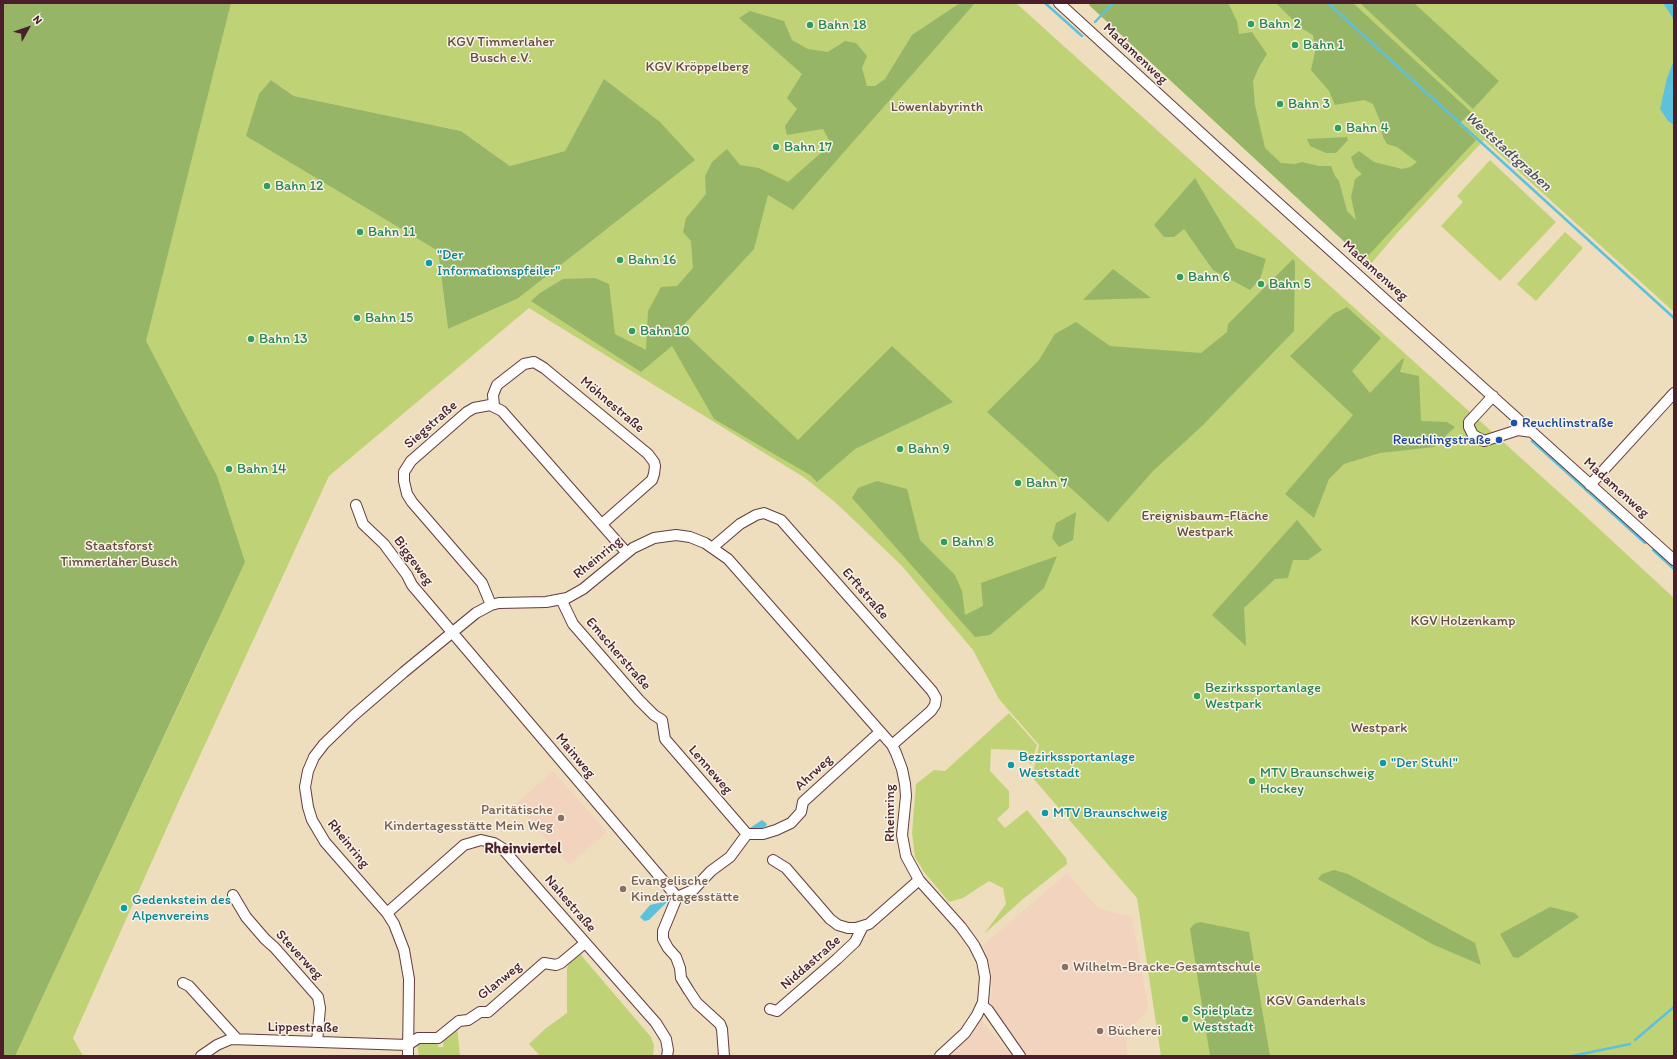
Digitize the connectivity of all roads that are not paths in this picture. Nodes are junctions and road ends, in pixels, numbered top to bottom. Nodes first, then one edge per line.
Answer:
1 (1059, 3) edge
2 (1674, 393) edge
3 (1493, 396) junction
4 (494, 406) junction
5 (1532, 432) junction
6 (1590, 485) junction
7 (356, 505) dead end
8 (602, 524) junction
9 (713, 547) junction
10 (626, 552) junction
11 (1673, 557) edge
12 (561, 599) junction
13 (491, 605) junction
14 (451, 632) junction
15 (662, 720) joint
16 (880, 732) junction
17 (892, 745) junction
18 (747, 834) junction
19 (773, 860) dead end
20 (919, 880) junction
21 (233, 895) dead end
22 (677, 897) junction
23 (387, 913) junction
24 (863, 926) junction
25 (585, 942) junction
26 (183, 983) dead end
27 (982, 1005) junction
28 (770, 1008) dead end
29 (236, 1039) junction
30 (317, 1042) junction
31 (408, 1045) junction
32 (201, 1056) edge
33 (408, 1056) edge
34 (667, 1056) edge
35 (724, 1056) edge
36 (940, 1056) edge
37 (1020, 1056) edge

1 - 3 street, Madamenweg
2 - 6 street
3 - 5 street, Madamenweg
3 - 5 street
4 - 8 street
4 - 8 street, Möhnestraße
4 - 13 street, Siegstraße
5 - 6 street, Madamenweg
6 - 11 street, Madamenweg
7 - 14 street, Biggeweg
8 - 10 street
9 - 10 street, Rheinring
9 - 16 street, Rheinring
9 - 17 street, Erftstraße
10 - 12 street, Rheinring
12 - 13 street, Rheinring
12 - 15 street, Emscherstraße
13 - 14 street, Rheinring
14 - 22 street, Mainweg
14 - 23 street, Rheinring
15 - 18 street, Lenneweg
16 - 17 street, Rheinring
16 - 18 street, Ahrweg
17 - 20 street, Rheinring
18 - 22 street
19 - 24 street, Niddastraße
20 - 24 street, Niddastraße
20 - 27 street, Rheinring
21 - 30 street, Steverweg
22 - 35 street
23 - 25 street, Nahestraße
23 - 31 street, Rheinring
24 - 28 street, Niddastraße
25 - 31 street, Glanweg
25 - 34 street, Nahestraße
26 - 29 street
27 - 36 street, Rheinring
27 - 37 street
29 - 30 street, Lippestraße
29 - 32 street, Lippestraße
30 - 31 street, Lippestraße
31 - 33 street, Rheinring

